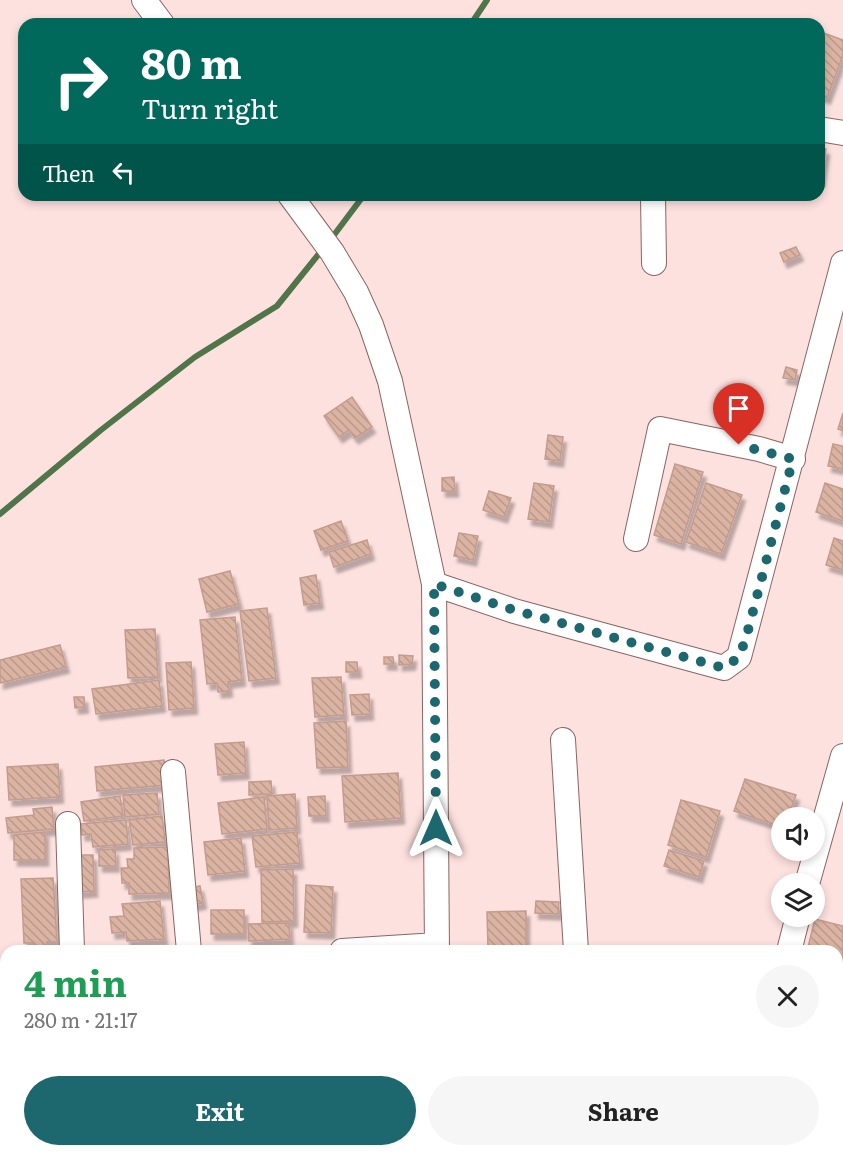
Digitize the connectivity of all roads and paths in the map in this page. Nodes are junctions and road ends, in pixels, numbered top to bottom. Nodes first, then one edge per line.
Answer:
1 (144, 0) edge
2 (158, 18) edge
3 (825, 130) edge
4 (843, 133) edge
5 (294, 201) edge
6 (653, 201) edge
7 (654, 263) dead end
8 (843, 263) edge
9 (793, 459) junction
10 (636, 539) dead end
11 (434, 584) junction
12 (563, 740) dead end
13 (843, 756) edge
14 (173, 772) dead end
15 (836, 810) edge
16 (68, 824) dead end
17 (811, 873) edge
18 (795, 927) edge
19 (72, 945) edge
20 (188, 945) edge
21 (437, 945) edge
22 (576, 945) edge
23 (791, 945) edge

1 - 2 street
3 - 4 street
5 - 11 street
6 - 7 street
8 - 9 street
9 - 10 street
9 - 11 street
11 - 21 street
12 - 22 street
13 - 15 street
14 - 20 street
15 - 17 street
16 - 19 street
18 - 23 street

